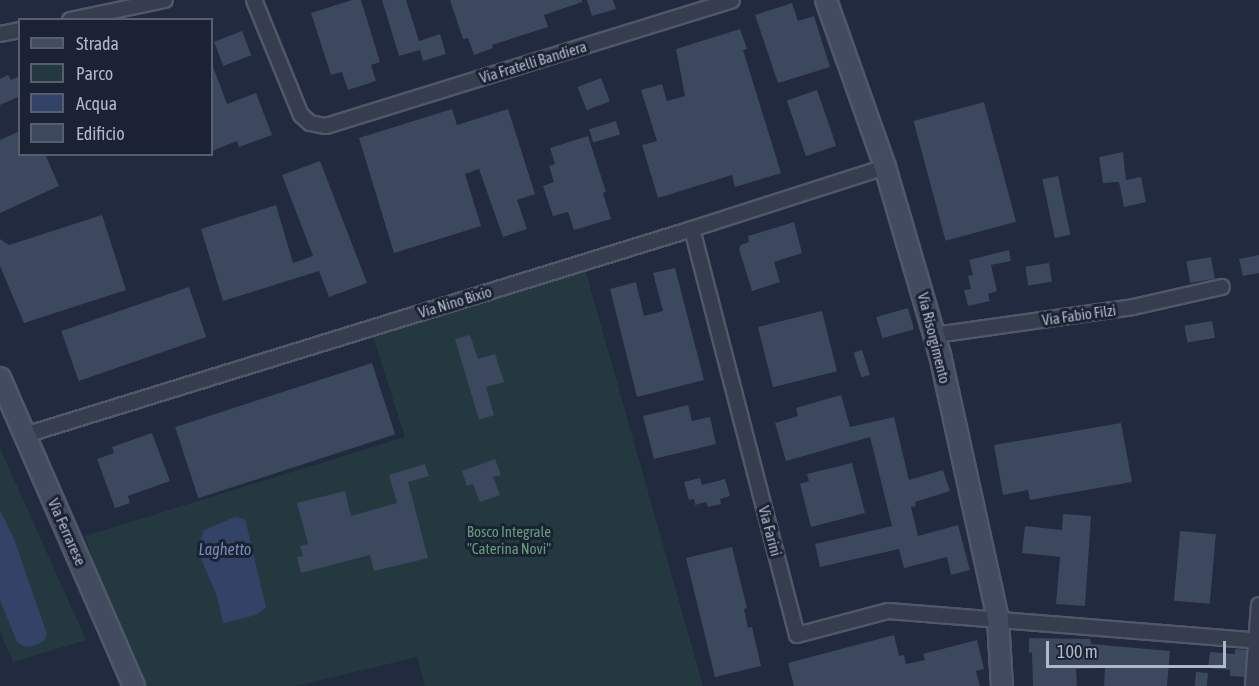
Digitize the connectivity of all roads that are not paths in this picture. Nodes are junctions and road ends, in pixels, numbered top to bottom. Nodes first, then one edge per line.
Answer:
1 (165, 0) edge
2 (254, 0) edge
3 (732, 0) edge
4 (826, 0) edge
5 (80, 18) edge
6 (18, 30) edge
7 (0, 34) edge
8 (885, 167) junction
9 (692, 229) junction
10 (1222, 287) dead end
11 (934, 335) junction
12 (0, 378) edge
13 (25, 435) junction
14 (1259, 605) edge
15 (998, 619) junction
16 (1258, 641) edge
17 (134, 686) edge
18 (1002, 686) edge
19 (1253, 686) edge

1 - 5 street
2 - 3 street, Via Fratelli Bandiera
4 - 8 street, Via Risorgimento
6 - 7 street
8 - 9 street, Via Nino Bixio
8 - 11 street, Via Risorgimento
9 - 13 street, Via Nino Bixio
9 - 15 street, Via Farini
10 - 11 street, Via Fabio Filzi
11 - 15 street, Via Risorgimento
12 - 13 street, Via Ferrarese
13 - 17 street, Via Ferrarese
14 - 16 street
15 - 16 street
15 - 18 street, Via Risorgimento
16 - 19 street

